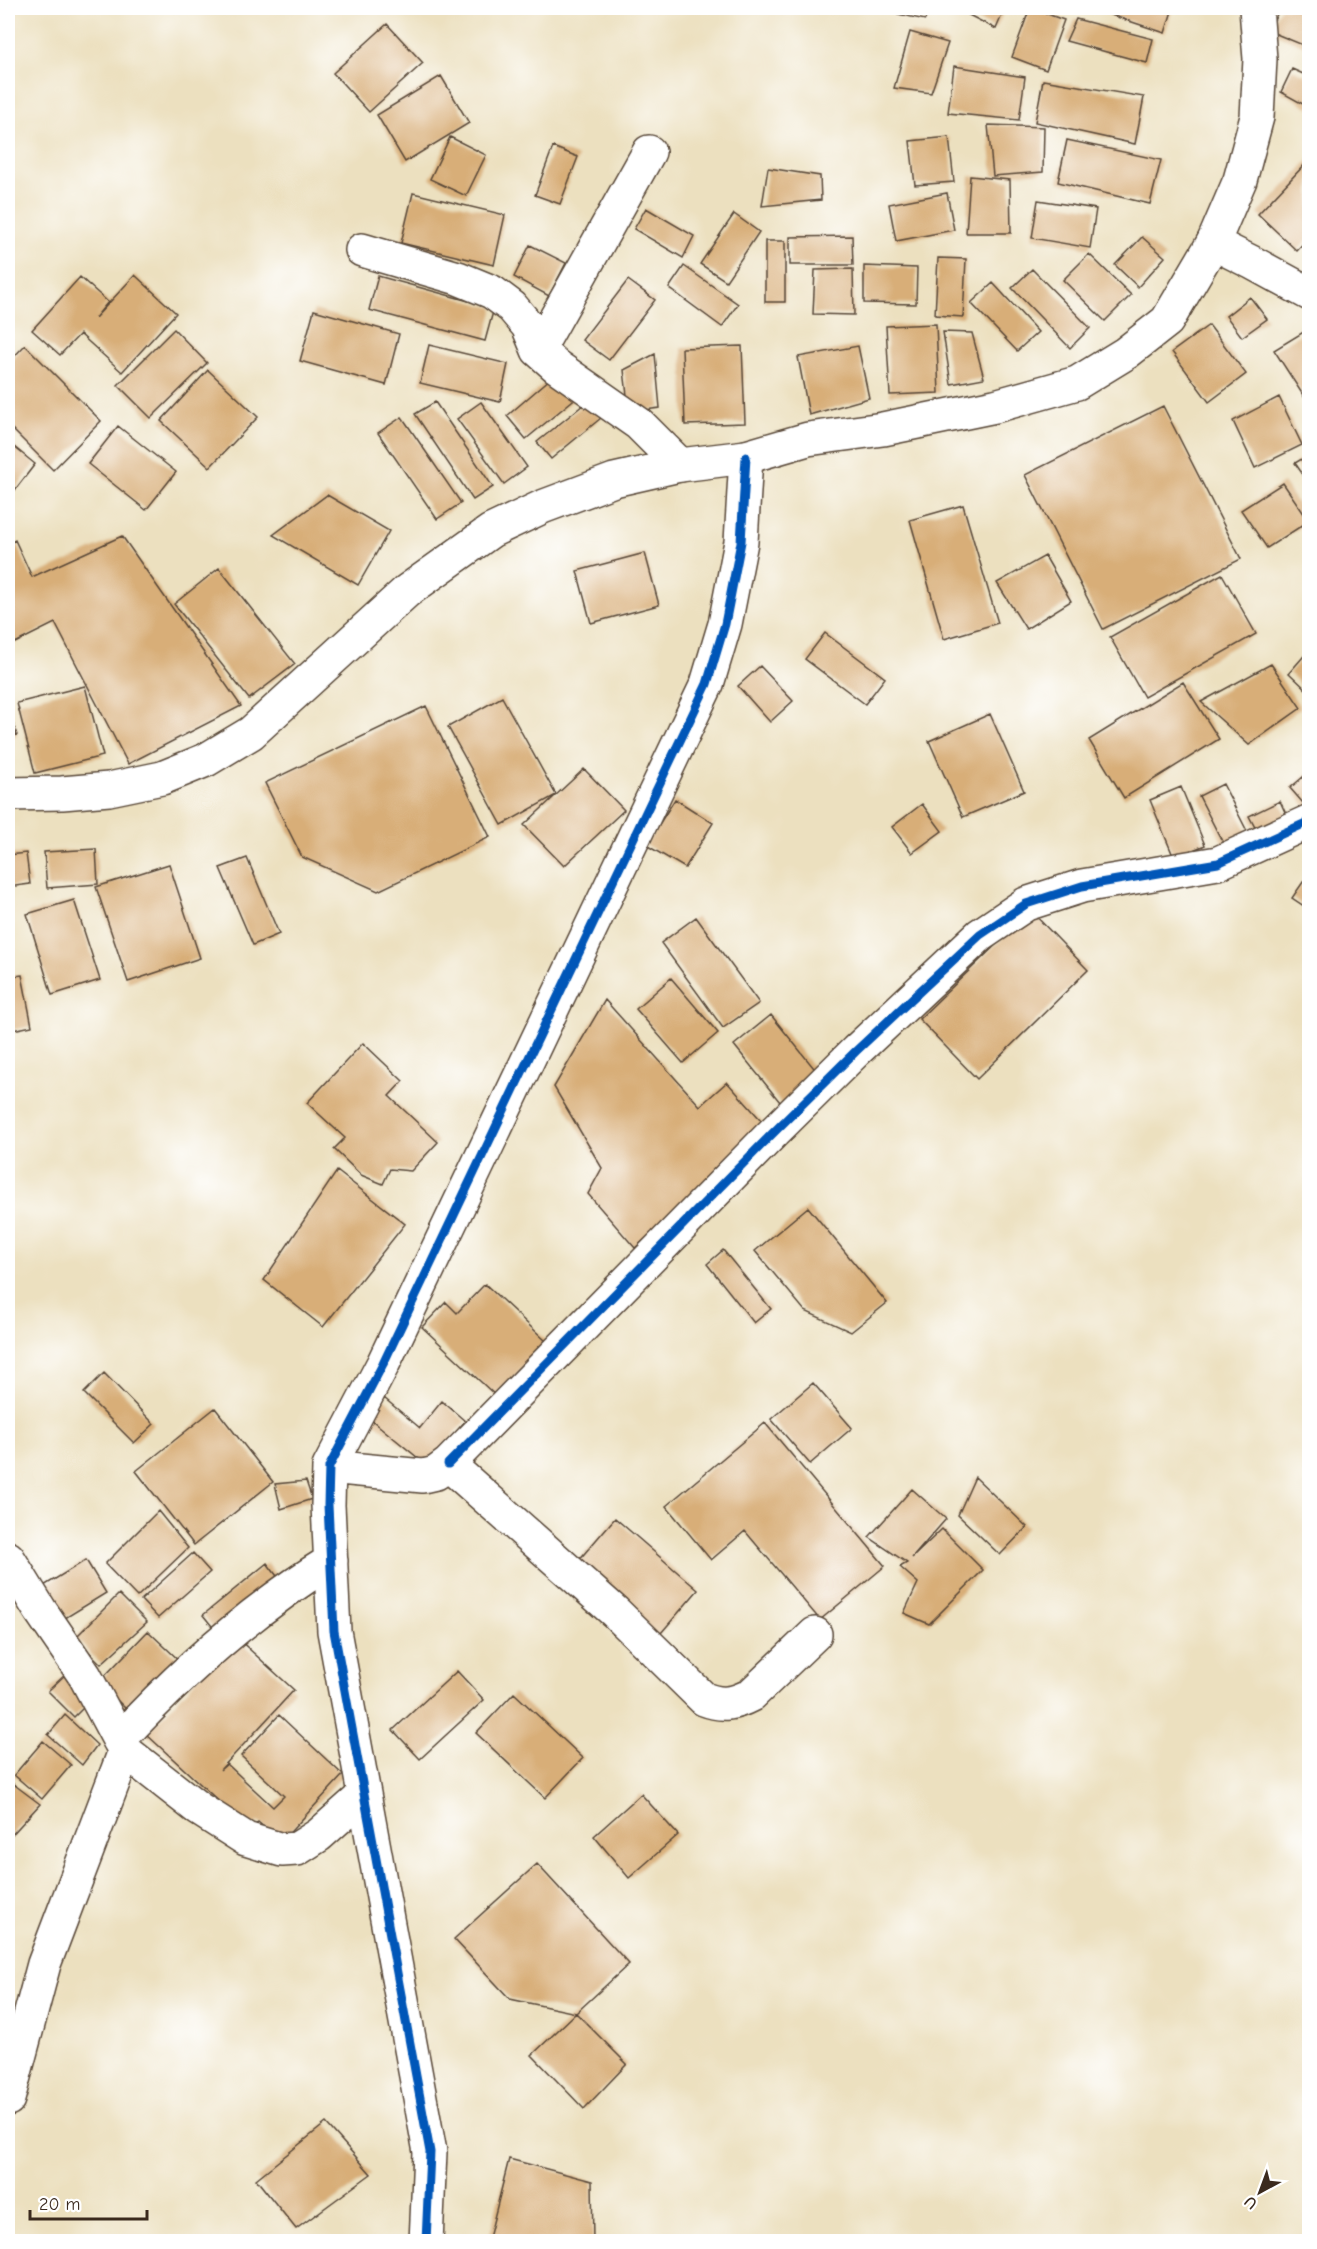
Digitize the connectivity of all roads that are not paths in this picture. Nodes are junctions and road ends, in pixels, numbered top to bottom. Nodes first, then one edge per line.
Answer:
1 (1256, 8) edge
2 (649, 152) dead end
3 (1212, 243) junction
4 (362, 250) dead end
5 (1308, 290) edge
6 (538, 350) junction
7 (746, 457) junction
8 (680, 465) junction
9 (8, 794) edge
10 (1310, 821) edge
11 (448, 1464) junction
12 (330, 1467) junction
13 (8, 1558) edge
14 (331, 1561) junction
15 (815, 1634) dead end
16 (122, 1745) junction
17 (364, 1795) junction
18 (8, 2099) edge
19 (426, 2241) edge

1 - 3 street
2 - 6 street
3 - 5 street
3 - 7 street
4 - 6 street
6 - 8 street
7 - 8 street
7 - 12 street
8 - 9 street
10 - 11 street
11 - 12 street
11 - 15 street
12 - 14 street
13 - 16 street
14 - 16 street
14 - 17 street
16 - 17 street
16 - 18 street
17 - 19 street

